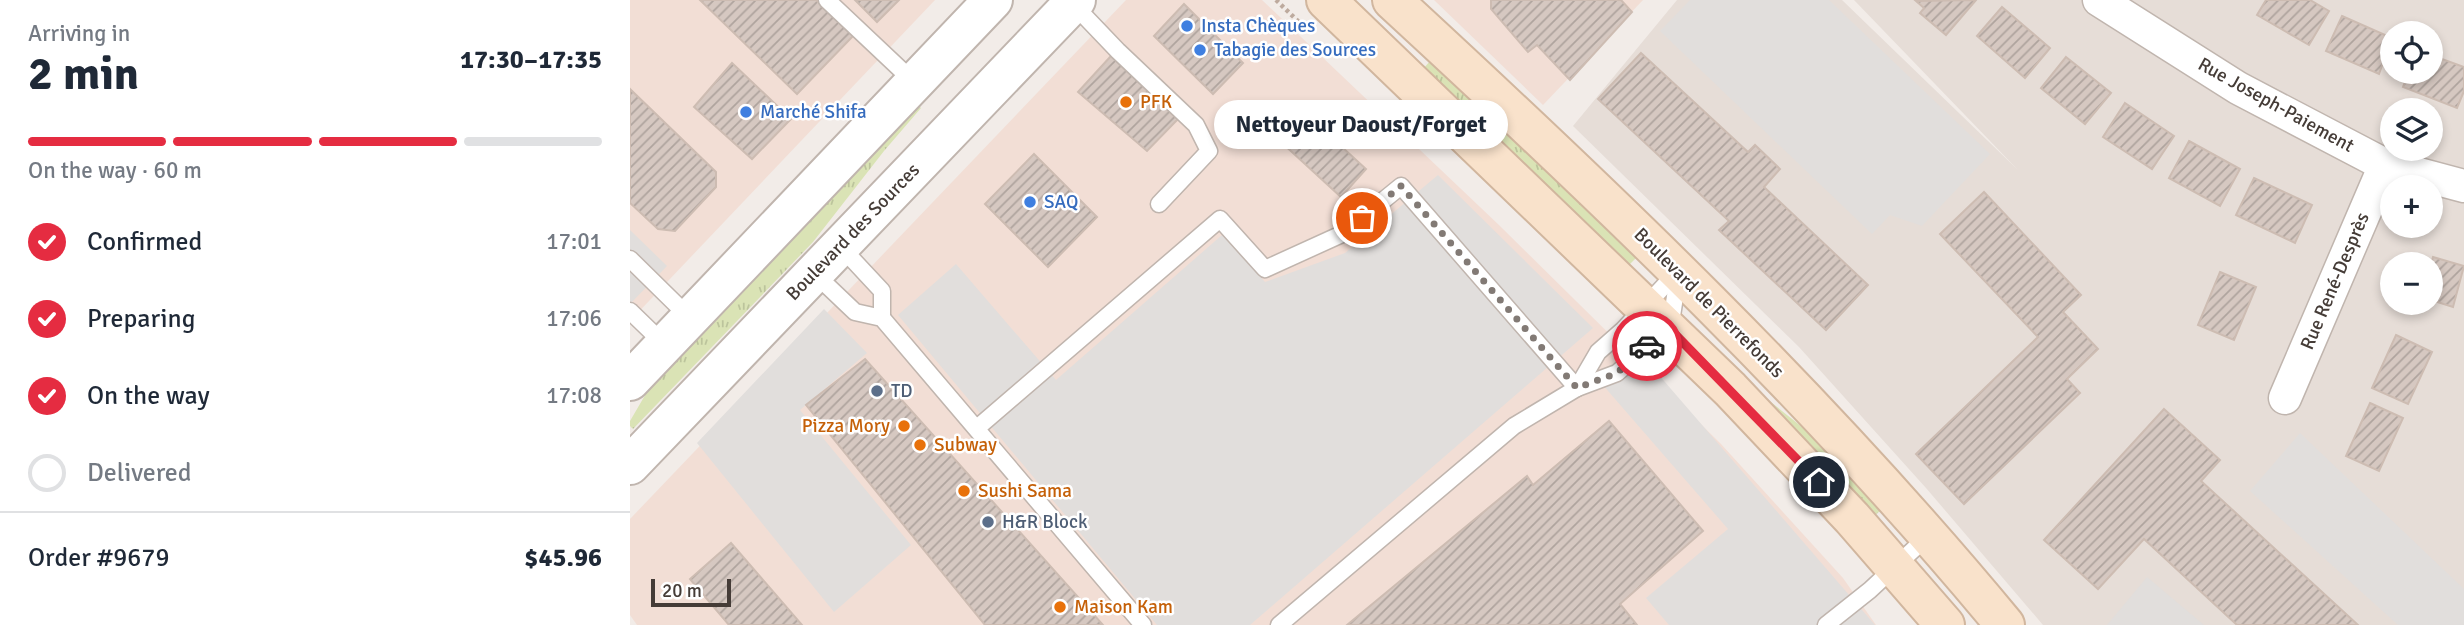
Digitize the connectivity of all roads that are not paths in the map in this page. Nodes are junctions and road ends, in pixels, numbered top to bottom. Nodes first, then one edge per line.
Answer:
1 (827, 0) edge
2 (993, 0) edge
3 (1326, 0) edge
4 (1392, 0) edge
5 (2099, 0) edge
6 (1074, 1) edge
7 (915, 83) junction
8 (2385, 164) junction
9 (2464, 186) edge
10 (1159, 204) dead end
11 (839, 246) junction
12 (632, 263) edge
13 (1678, 271) junction
14 (814, 272) junction
15 (630, 311) edge
16 (1657, 316) junction
17 (882, 318) junction
18 (677, 330) junction
19 (630, 381) edge
20 (1577, 388) junction
21 (2285, 398) dead end
22 (977, 428) junction
23 (630, 465) edge
24 (1929, 535) junction
25 (1895, 566) junction
26 (1143, 625) edge
27 (1279, 625) edge
28 (1826, 625) edge
29 (1945, 625) edge
30 (2006, 625) edge

1 - 7 lane
2 - 7 street
3 - 16 main road
4 - 13 main road, Boulevard de Pierrefonds
5 - 8 street, Rue Joseph-Paiement
6 - 10 lane
6 - 11 street, Boulevard des Sources
7 - 18 street
8 - 9 street, Rue Joseph-Paiement
8 - 21 street, Rue René-Desprès
11 - 14 street, Boulevard des Sources
11 - 17 lane
12 - 18 lane
13 - 16 lane
13 - 16 lane
13 - 24 main road, Boulevard de Pierrefonds
14 - 17 lane
14 - 23 street, Boulevard des Sources
15 - 18 lane
16 - 20 lane
16 - 20 lane
16 - 25 main road
17 - 22 lane
18 - 19 street
20 - 22 lane
20 - 27 lane
22 - 26 lane
24 - 25 lane
24 - 30 main road, Boulevard de Pierrefonds
25 - 28 lane
25 - 29 main road

